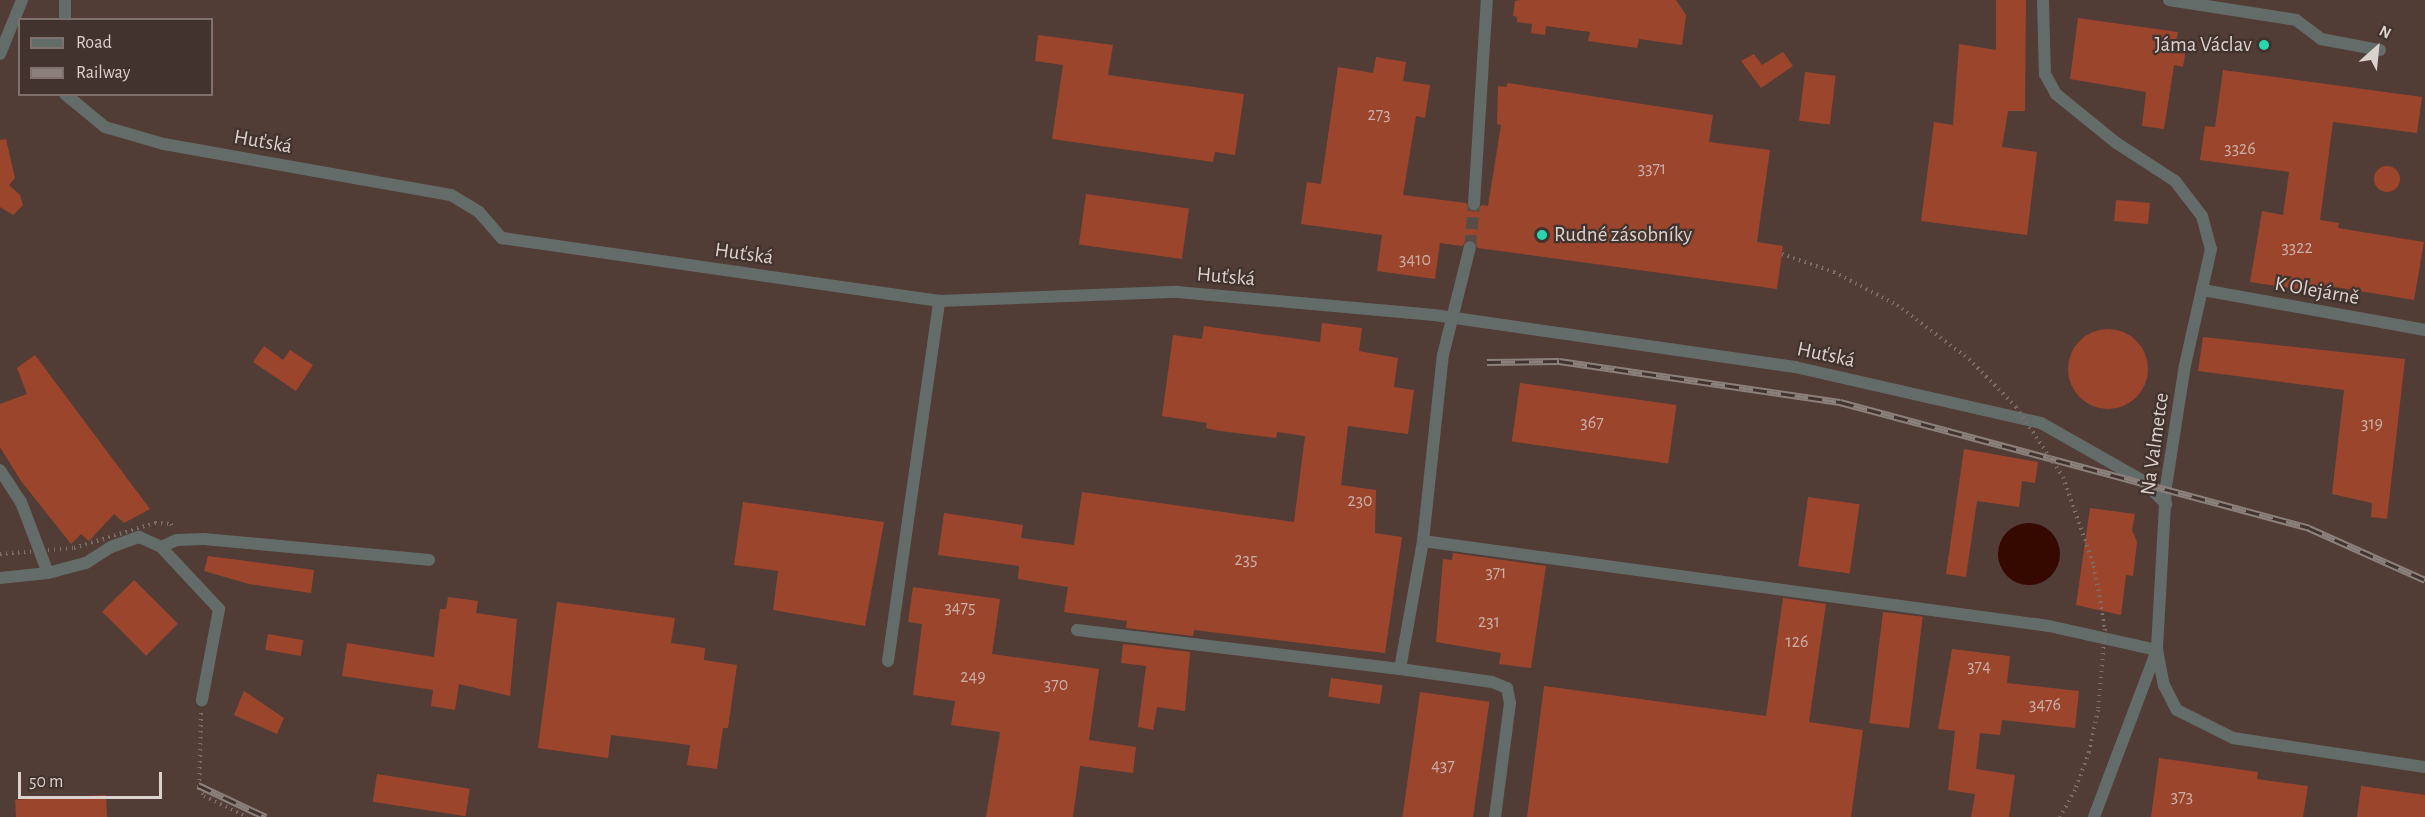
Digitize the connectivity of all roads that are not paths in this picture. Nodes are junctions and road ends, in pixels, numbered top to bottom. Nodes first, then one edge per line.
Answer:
1 (22, 0) edge
2 (65, 0) edge
3 (1487, 0) edge
4 (2043, 0) edge
5 (2169, 0) edge
6 (65, 18) edge
7 (2380, 50) dead end
8 (0, 54) edge
9 (67, 96) edge
10 (1474, 204) tunnel mouth
11 (1470, 247) tunnel mouth
12 (2203, 290) junction
13 (939, 301) junction
14 (1453, 317) junction
15 (2425, 330) edge
16 (0, 470) edge
17 (2166, 504) junction
18 (1423, 541) junction
19 (161, 547) junction
20 (429, 560) dead end
21 (48, 573) junction
22 (0, 578) edge
23 (1077, 630) dead end
24 (2157, 650) junction
25 (888, 661) dead end
26 (1400, 669) junction
27 (202, 700) road end
28 (2425, 766) edge
29 (1495, 817) edge
30 (2094, 817) edge

1 - 8 street
2 - 6 street
3 - 10 street
4 - 12 street, Na Valmetce
5 - 7 street
9 - 13 street, Huťská
11 - 14 street
12 - 15 street, K Olejárně
12 - 17 street, Na Valmetce
13 - 14 street, Huťská
13 - 25 street
14 - 17 street, Huťská
14 - 18 street
16 - 21 street
17 - 24 street, Na Valmetce
18 - 24 street
18 - 26 street
19 - 20 street
19 - 21 street
19 - 27 street
21 - 22 street
23 - 26 street
24 - 28 street, Na Valmetce
24 - 30 street
26 - 29 street

